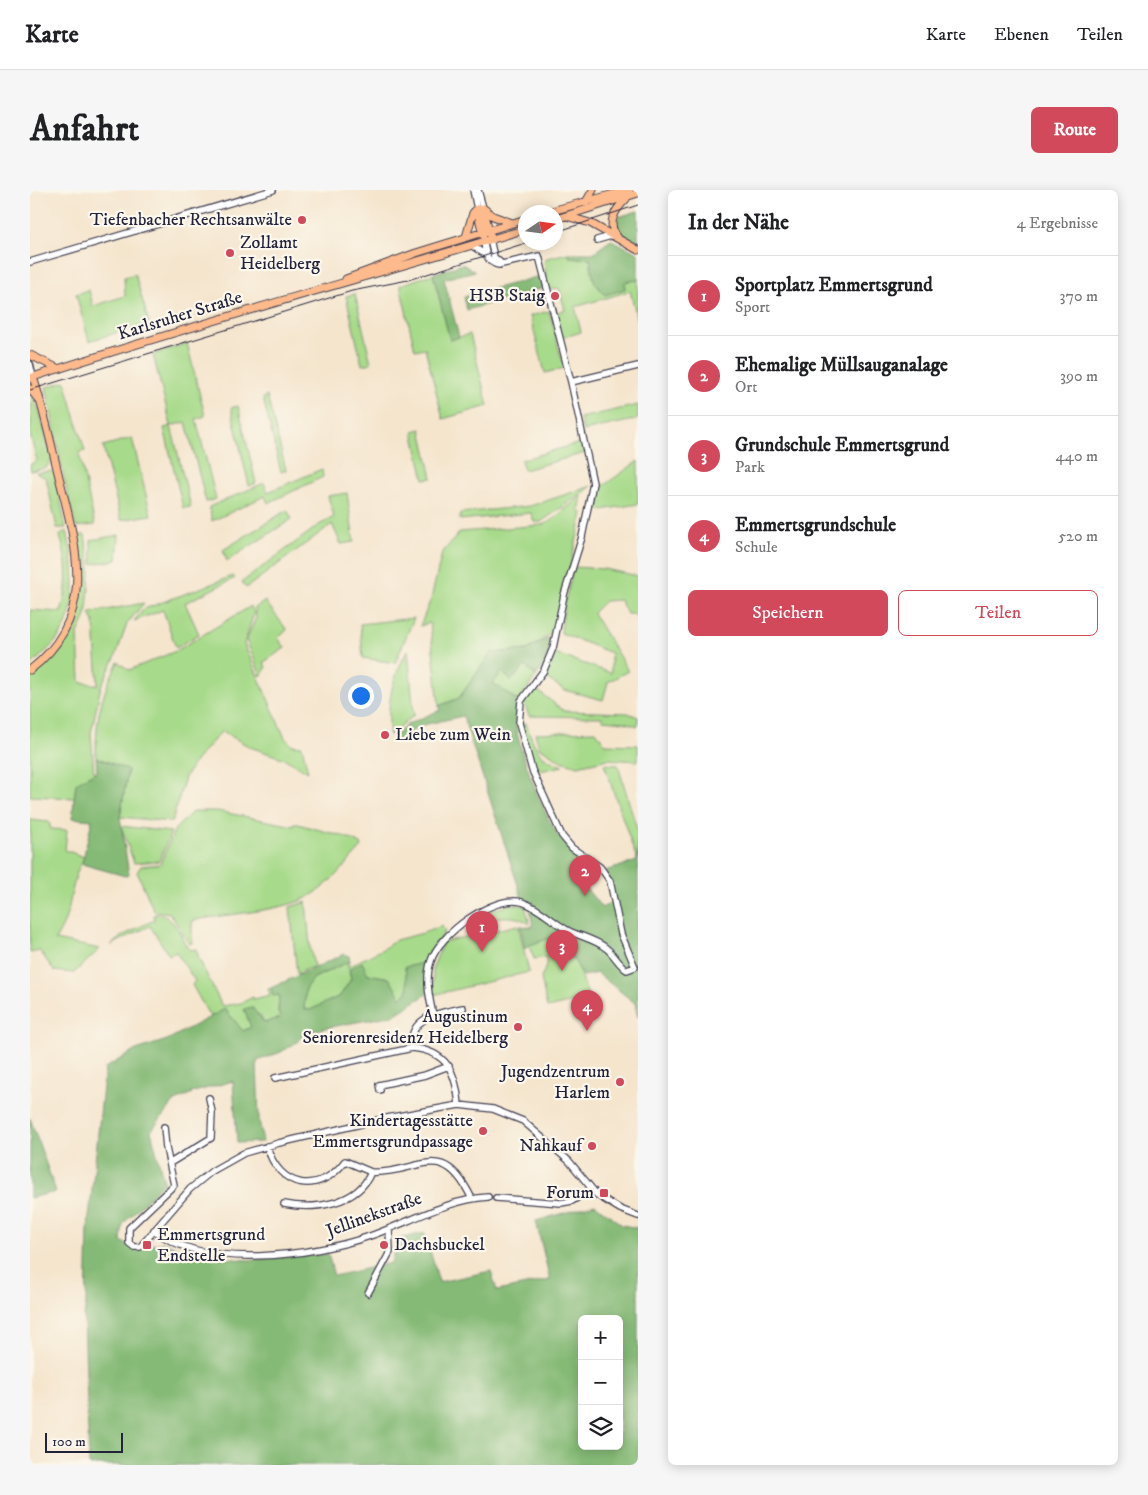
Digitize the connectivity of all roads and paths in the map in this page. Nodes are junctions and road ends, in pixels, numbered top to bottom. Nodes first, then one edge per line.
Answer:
1 (273, 190) edge
2 (473, 190) edge
3 (478, 190) edge
4 (593, 190) edge
5 (627, 192) edge
6 (638, 193) edge
7 (586, 202) junction
8 (480, 208) junction
9 (563, 208) edge
10 (566, 216) junction
11 (563, 217) edge
12 (518, 221) edge
13 (512, 223) junction
14 (518, 230) edge
15 (486, 231) junction
16 (611, 236) junction
17 (466, 237) junction
18 (599, 239) dead end
19 (487, 240) junction
20 (622, 242) junction
21 (471, 245) junction
22 (638, 250) edge
23 (487, 257) junction
24 (30, 262) edge
25 (501, 265) junction
26 (339, 283) junction
27 (30, 355) edge
28 (30, 364) edge
29 (638, 366) edge
30 (59, 369) junction
31 (32, 378) edge
32 (571, 382) junction
33 (30, 389) edge
34 (41, 402) junction
35 (30, 670) edge
36 (462, 1008) dead end
37 (432, 1014) junction
38 (412, 1048) junction
39 (449, 1066) junction
40 (275, 1078) dead end
41 (380, 1090) dead end
42 (210, 1098) dead end
43 (459, 1105) junction
44 (164, 1127) dead end
45 (264, 1147) junction
46 (170, 1164) junction
47 (370, 1172) junction
48 (591, 1190) junction
49 (488, 1198) dead end
50 (496, 1198) dead end
51 (472, 1199) junction
52 (284, 1204) dead end
53 (638, 1216) edge
54 (389, 1229) junction
55 (154, 1230) junction
56 (368, 1293) dead end

1 - 24 street
2 - 8 street
3 - 8 street
4 - 7 main road
5 - 6 main road
5 - 7 main road
5 - 10 main road
5 - 20 main road
7 - 9 main road
8 - 13 main road
8 - 15 main road
8 - 17 main road
10 - 11 main road
10 - 16 main road
12 - 13 main road, Karlsruher Straße
13 - 15 main road, Karlsruher Straße
14 - 19 main road, Karlsruher Straße
15 - 17 main road, Karlsruher Straße
15 - 19 main road
16 - 18 street
16 - 20 main road
17 - 26 main road, Karlsruher Straße
19 - 21 main road, Karlsruher Straße
19 - 23 street
19 - 25 street
20 - 22 main road
21 - 23 street
21 - 26 main road, Karlsruher Straße
23 - 25 street
25 - 32 street
26 - 30 main road, Karlsruher Straße
27 - 30 main road
28 - 31 street
29 - 32 street
30 - 31 main road, Karlsruher Straße
31 - 34 main road
32 - 37 street
33 - 34 main road
34 - 35 main road
36 - 37 street
37 - 38 street
38 - 39 street
38 - 40 street
39 - 41 street
39 - 43 street
42 - 46 street
43 - 45 street
43 - 48 street
44 - 46 street
45 - 47 street
45 - 55 street
46 - 55 street
47 - 51 street
47 - 52 street
48 - 50 street
48 - 53 street
49 - 51 street, Jellinekstraße
51 - 54 street, Jellinekstraße
54 - 55 street, Jellinekstraße
54 - 56 street

